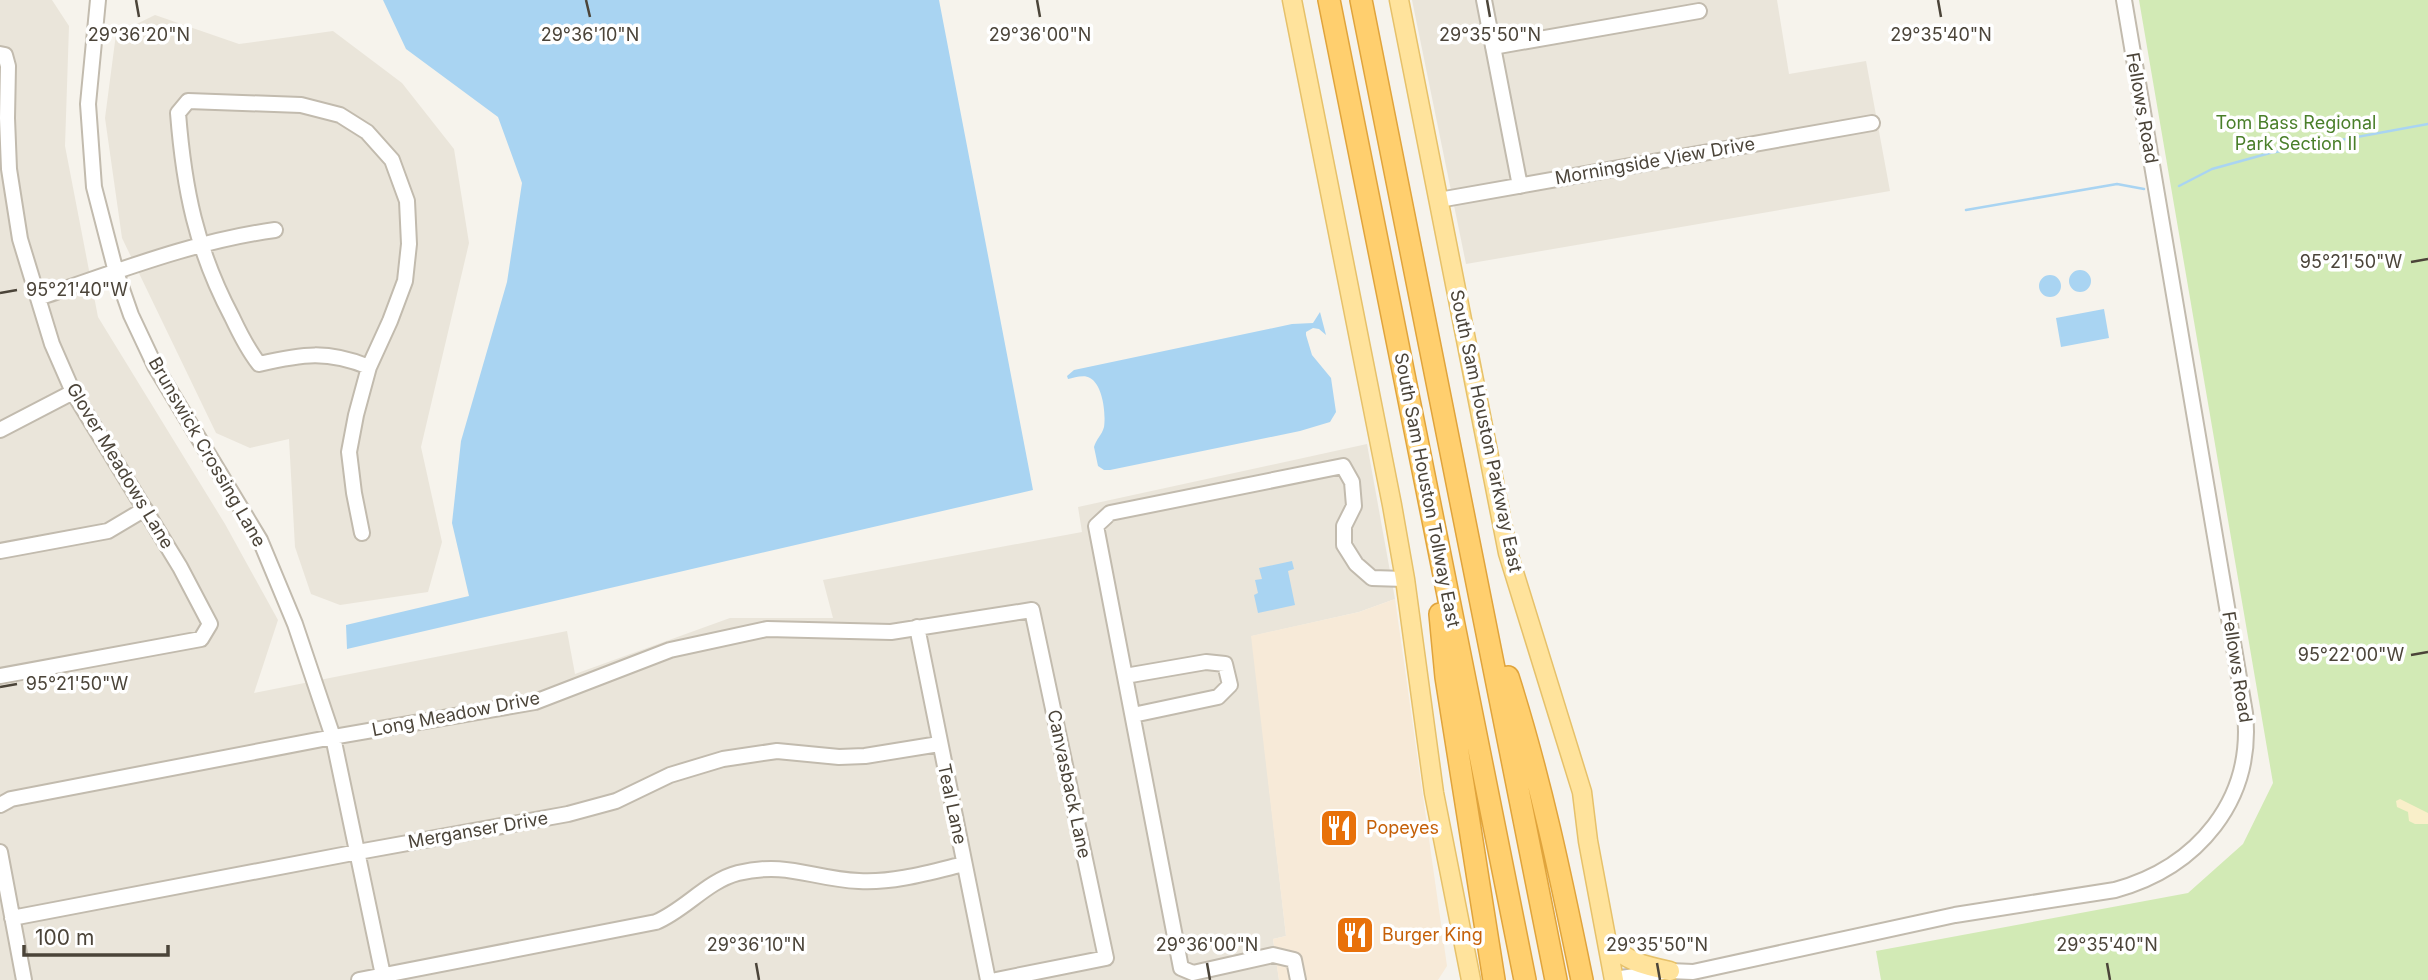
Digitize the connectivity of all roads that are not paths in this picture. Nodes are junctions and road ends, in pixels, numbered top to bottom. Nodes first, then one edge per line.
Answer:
1 (98, 0) edge
2 (1292, 0) edge
3 (1329, 0) edge
4 (1361, 0) edge
5 (1399, 0) edge
6 (1483, 0) edge
7 (2124, 0) edge
8 (1699, 11) dead end
9 (1493, 47) junction
10 (2, 55) edge
11 (1872, 123) dead end
12 (1520, 186) junction
13 (1439, 200) junction
14 (275, 230) dead end
15 (200, 245) junction
16 (116, 272) junction
17 (38, 298) junction
18 (369, 368) junction
19 (73, 392) junction
20 (0, 430) edge
21 (1423, 466) junction
22 (145, 509) junction
23 (362, 533) dead end
24 (0, 551) edge
25 (1475, 572) junction
26 (1405, 579) junction
27 (1032, 610) joint
28 (916, 627) junction
29 (0, 676) edge
30 (1125, 676) junction
31 (1133, 715) junction
32 (333, 737) junction
33 (939, 744) junction
34 (0, 805) edge
35 (0, 852) edge
36 (358, 852) junction
37 (964, 864) junction
38 (12, 918) junction
39 (1607, 942) junction
40 (1466, 960) junction
41 (1681, 974) edge
42 (384, 978) edge
43 (24, 980) edge
44 (359, 980) edge
45 (988, 980) edge
46 (996, 980) edge
47 (1298, 980) edge
48 (1462, 980) edge
49 (1471, 980) edge
50 (1494, 980) edge
51 (1525, 980) edge
52 (1556, 980) edge
53 (1582, 980) edge
54 (1612, 980) edge

1 - 16 street, Brunswick Crossing Lane
2 - 26 main road
3 - 21 highway, South Sam Houston Tollway East
4 - 25 highway, South Sam Houston Tollway East
5 - 13 main road, South Sam Houston Parkway East
6 - 9 street
7 - 41 street, Fellows Road
8 - 9 street
9 - 12 street
10 - 17 street, Glover Meadows Lane
11 - 12 street, Morningside View Drive
12 - 13 street, Morningside View Drive
13 - 39 main road, South Sam Houston Parkway East
14 - 15 street
15 - 16 street
15 - 18 street
15 - 18 street
16 - 17 street
16 - 32 street, Brunswick Crossing Lane
17 - 19 street, Glover Meadows Lane
18 - 23 street
19 - 20 street
19 - 22 street, Glover Meadows Lane
21 - 50 highway
21 - 51 highway, South Sam Houston Tollway East
22 - 24 street
22 - 29 street, Glover Meadows Lane
25 - 52 highway, South Sam Houston Tollway East
25 - 53 highway
26 - 30 street
26 - 40 main road
27 - 28 street, Long Meadow Drive
27 - 46 street, Canvasback Lane
28 - 32 street, Long Meadow Drive
28 - 33 street, Teal Lane
30 - 31 street
30 - 31 street
31 - 47 street
32 - 34 street, Long Meadow Drive
32 - 36 street, Brunswick Crossing Lane
33 - 36 street, Merganser Drive
33 - 37 street, Teal Lane
35 - 38 street
36 - 38 street, Merganser Drive
36 - 42 street, Brunswick Crossing Lane
37 - 42 street
37 - 45 street, Teal Lane
38 - 43 street
39 - 41 main road
39 - 54 main road, South Sam Houston Parkway East
40 - 48 main road
40 - 49 main road
41 - 54 street, Fellows Road
42 - 44 street

